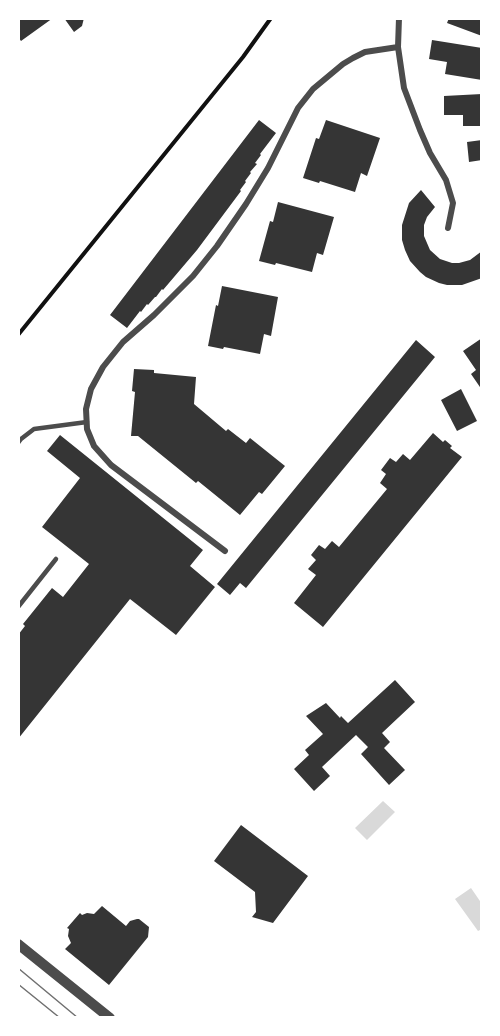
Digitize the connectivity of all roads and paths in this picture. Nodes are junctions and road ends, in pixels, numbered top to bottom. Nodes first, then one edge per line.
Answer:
1 (271, 18) edge
2 (399, 18) edge
3 (398, 47) junction
4 (448, 228) dead end
5 (18, 335) edge
6 (87, 422) junction
7 (18, 443) edge
8 (225, 551) dead end
9 (56, 559) dead end
10 (18, 607) edge
11 (18, 944) edge
12 (110, 1018) edge

1 - 5 path
2 - 3 street
3 - 4 street
3 - 6 street
6 - 7 lane
6 - 8 street
9 - 10 lane
11 - 12 street

